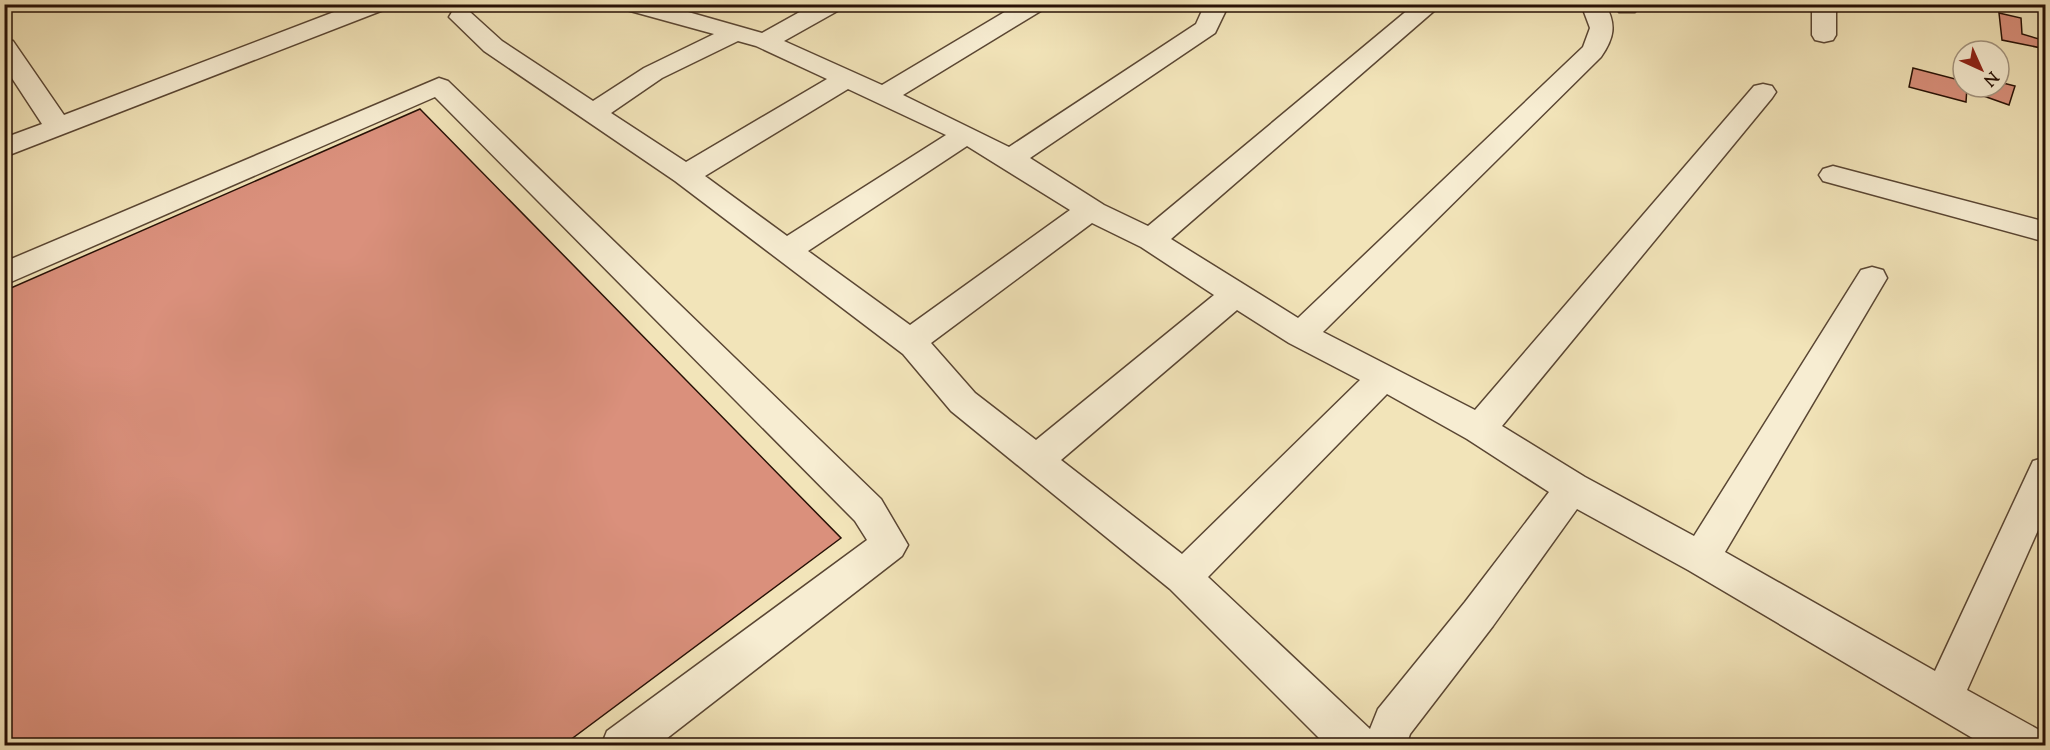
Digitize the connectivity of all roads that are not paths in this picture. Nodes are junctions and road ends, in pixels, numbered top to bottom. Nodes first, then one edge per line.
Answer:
1 (378, 4) edge
2 (832, 4) edge
3 (1036, 4) edge
4 (1217, 4) edge
5 (1430, 4) edge
6 (1593, 4) edge
7 (1824, 4) edge
8 (632, 5) edge
9 (461, 17) dead end
10 (1824, 35) dead end
11 (750, 37) junction
12 (4, 46) edge
13 (846, 79) junction
14 (1763, 92) dead end
15 (883, 96) junction
16 (591, 114) junction
17 (58, 127) junction
18 (966, 134) junction
19 (4, 148) edge
20 (1010, 159) junction
21 (685, 175) junction
22 (1833, 175) dead end
23 (1090, 210) junction
24 (2046, 232) edge
25 (1152, 240) junction
26 (786, 251) junction
27 (4, 274) edge
28 (1872, 278) dead end
29 (1235, 294) junction
30 (1300, 335) junction
31 (909, 342) junction
32 (1384, 377) junction
33 (1479, 429) junction
34 (1036, 461) junction
35 (2046, 471) edge
36 (1572, 488) junction
37 (1701, 558) junction
38 (1183, 577) junction
39 (1943, 698) junction
40 (622, 746) edge
41 (1357, 746) edge
42 (1384, 746) edge
43 (2026, 746) edge

1 - 17 street
2 - 11 street
3 - 15 street
4 - 20 street
5 - 25 street
6 - 30 street
7 - 10 street
8 - 11 street
9 - 16 street
11 - 13 street
11 - 16 street
12 - 17 street
13 - 15 street
13 - 21 street
14 - 33 street
15 - 18 street
16 - 21 street
17 - 19 street
18 - 20 street
18 - 26 street
20 - 23 street
21 - 26 street
22 - 24 street
23 - 25 street
23 - 31 street
25 - 29 street
26 - 31 street
27 - 40 street
28 - 37 street
29 - 30 street
29 - 34 street
30 - 32 street
31 - 34 street
32 - 33 street
32 - 38 street
33 - 36 street
34 - 38 street
35 - 39 street
36 - 37 street
36 - 42 street
37 - 39 street
38 - 41 street
39 - 43 street

